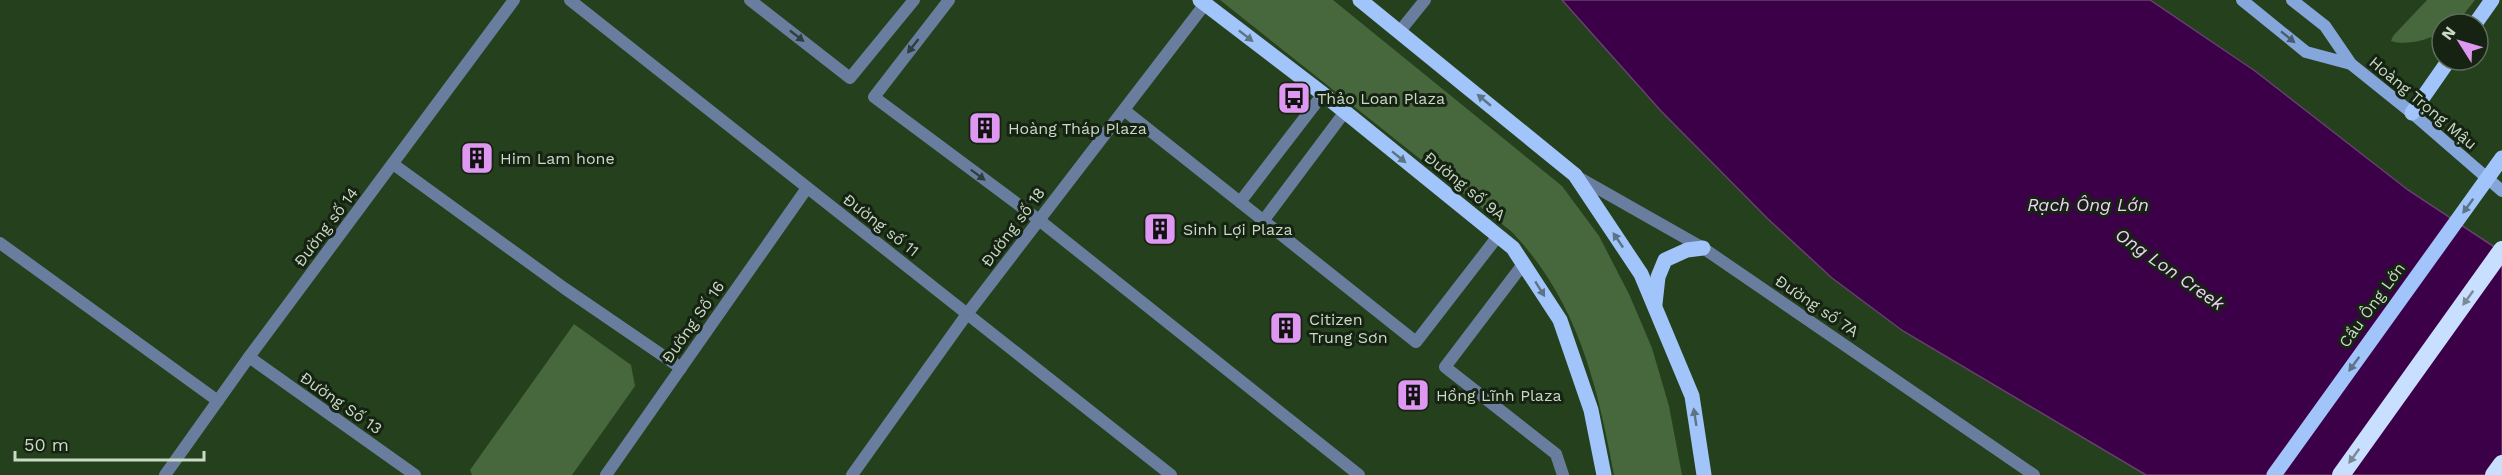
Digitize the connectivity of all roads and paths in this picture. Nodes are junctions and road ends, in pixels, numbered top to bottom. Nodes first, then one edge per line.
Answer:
1 (514, 0) edge
2 (570, 0) edge
3 (750, 0) edge
4 (914, 0) edge
5 (949, 0) edge
6 (1360, 0) edge
7 (1425, 0) edge
8 (2242, 0) edge
9 (2292, 0) edge
10 (1203, 2) edge
11 (1400, 31) junction
12 (2350, 64) junction
13 (2441, 72) edge
14 (1323, 94) junction
15 (1124, 110) junction
16 (1344, 113) junction
17 (2412, 113) junction
18 (2502, 158) edge
19 (393, 165) junction
20 (1575, 175) junction
21 (807, 188) junction
22 (2502, 191) edge
23 (1240, 202) junction
24 (1039, 220) junction
25 (1263, 221) junction
26 (1498, 236) junction
27 (0, 243) edge
28 (1702, 248) junction
29 (2502, 250) edge
30 (1524, 263) junction
31 (1654, 307) junction
32 (967, 314) junction
33 (249, 357) junction
34 (681, 368) junction
35 (218, 401) junction
36 (2502, 464) edge
37 (165, 475) edge
38 (415, 475) edge
39 (606, 475) edge
40 (852, 475) edge
41 (1172, 475) edge
42 (1359, 475) edge
43 (1563, 475) edge
44 (1604, 475) edge
45 (1704, 475) edge
46 (2034, 475) edge
47 (2274, 475) edge
48 (2341, 475) edge
49 (2494, 475) edge

1 - 19 street, Đường số 14
2 - 21 street, Đường số 11
3 -> 4 street
5 -> 24 street
6 - 11 main road
7 - 11 street
8 -> 12 main road, Hoàng Trọng Mậu
9 - 12 main road, Hoàng Trọng Mậu
10 -> 14 main road, Đường số 9A
10 - 15 street, Đường số 18
20 -> 11 main road
12 - 17 main road, Hoàng Trọng Mậu
13 - 17 main road
14 - 16 main road, Đường số 9A
14 - 23 street
15 - 23 street
15 - 24 street, Đường số 18
16 - 25 street
16 -> 26 main road, Đường số 9A
17 - 22 main road, Hoàng Trọng Mậu
18 -> 47 main road, Cầu Ông Lớn, bridge
19 - 33 street, Đường số 14
19 - 34 street
20 - 28 street, Đường số 7A
31 -> 20 main road
21 - 32 street, Đường số 11
21 - 34 street, Đường Số 16
23 - 25 street
24 - 32 street, Đường số 18
24 - 42 street
25 - 26 street
26 - 30 main road, Đường số 9A
27 - 35 street
28 - 31 main road
28 - 46 street, Đường số 7A
29 -> 48 highway
30 - 43 street
30 -> 44 main road, Đường số 9A
45 -> 31 main road
32 - 40 street, Đường số 18
32 - 41 street, Đường số 11
33 - 35 street, Đường số 14
33 - 38 street, Đường Số 13
34 - 39 street, Đường Số 16
35 - 37 street, Đường số 14
36 - 49 highway

